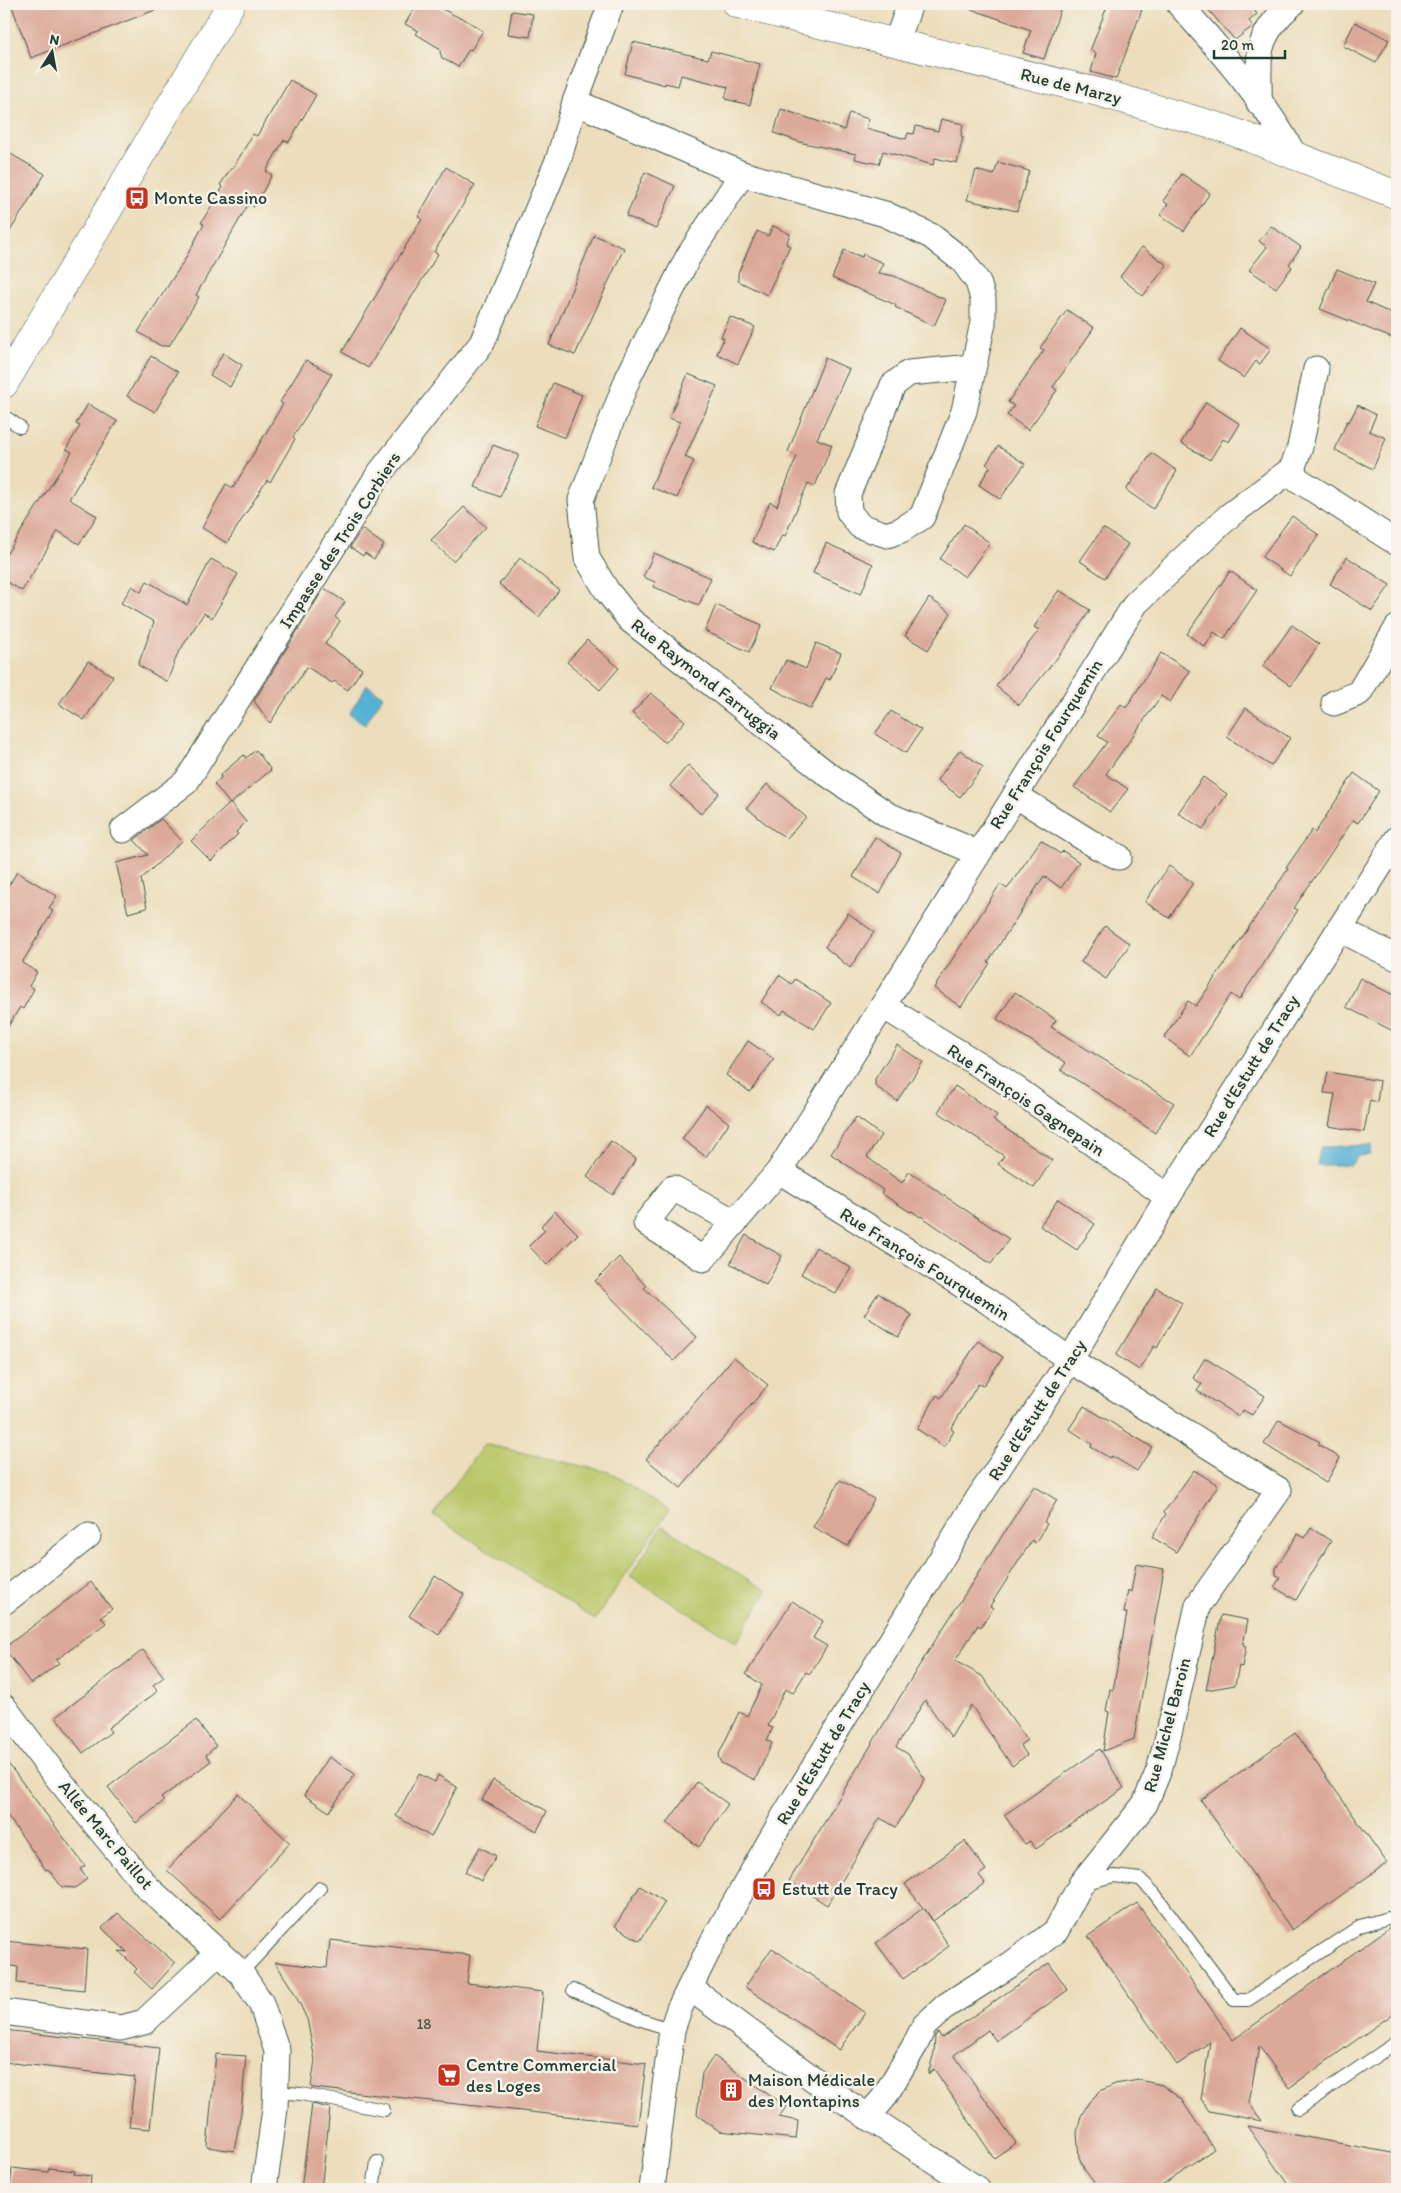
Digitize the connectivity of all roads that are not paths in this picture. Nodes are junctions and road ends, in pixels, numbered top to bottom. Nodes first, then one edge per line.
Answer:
1 (230, 4) edge
2 (611, 4) edge
3 (737, 4) edge
4 (910, 4) edge
5 (1179, 4) edge
6 (1292, 4) edge
7 (896, 43) junction
8 (1261, 48) junction
9 (1228, 62) junction
10 (575, 102) junction
11 (1259, 103) junction
12 (1293, 153) junction
13 (742, 174) junction
14 (1397, 195) edge
15 (972, 367) junction
16 (1316, 369) dead end
17 (4, 384) edge
18 (4, 416) edge
19 (20, 427) dead end
20 (1292, 468) junction
21 (1397, 543) edge
22 (1397, 628) edge
23 (1334, 703) dead end
24 (1015, 795) junction
25 (123, 830) dead end
26 (1397, 839) edge
27 (976, 855) junction
28 (1119, 857) dead end
29 (1338, 929) junction
30 (1397, 958) edge
31 (883, 1006) junction
32 (779, 1171) junction
33 (1168, 1197) junction
34 (735, 1222) dead end
35 (1070, 1360) junction
36 (88, 1536) dead end
37 (4, 1602) edge
38 (4, 1707) edge
39 (1081, 1884) junction
40 (320, 1888) dead end
41 (1388, 1918) dead end
42 (219, 1952) junction
43 (241, 1973) junction
44 (573, 1990) dead end
45 (680, 2009) junction
46 (4, 2012) edge
47 (1397, 2042) edge
48 (276, 2092) junction
49 (1298, 2109) dead end
50 (384, 2110) dead end
51 (867, 2117) junction
52 (376, 2162) dead end
53 (264, 2189) edge
54 (373, 2189) edge
55 (652, 2189) edge
56 (977, 2189) edge

1 - 17 main road
2 - 10 street, Impasse des Trois Corbiers
3 - 7 main road, Rue de Marzy
4 - 7 street
5 - 9 street
6 - 8 street
7 - 12 main road, Rue de Marzy
8 - 9 street
8 - 11 street
9 - 11 street
10 - 13 street
10 - 25 street, Impasse des Trois Corbiers
11 - 12 street
12 - 14 main road, Rue de Marzy
13 - 15 street
13 - 27 street, Rue Raymond Farruggia
15 - 15 street
16 - 20 street
18 - 19 lane
20 - 21 street
20 - 24 street, Rue François Fourquemin
22 - 23 street
24 - 27 street, Rue François Fourquemin
24 - 28 street
26 - 29 street, Rue d'Estutt de Tracy
27 - 31 street, Rue François Fourquemin
29 - 30 street
29 - 33 street, Rue d'Estutt de Tracy
31 - 32 street, Rue François Fourquemin
31 - 33 street, Rue François Gagnepain
32 - 34 street, Rue François Fourquemin
32 - 35 street, Rue François Fourquemin
33 - 35 street, Rue d'Estutt de Tracy
35 - 39 street, Rue Michel Baroin
35 - 45 street, Rue d'Estutt de Tracy
36 - 37 street
38 - 42 street, Allée Marc Paillot
39 - 41 lane
39 - 51 street, Rue Michel Baroin
40 - 43 lane
42 - 43 street, Allée Marc Paillot
42 - 46 street
43 - 48 street, Allée Marc Paillot
44 - 45 lane
45 - 51 street
45 - 55 street, Rue d'Estutt de Tracy
47 - 49 lane
48 - 50 lane
48 - 53 street, Allée Marc Paillot
51 - 56 street
52 - 54 lane

